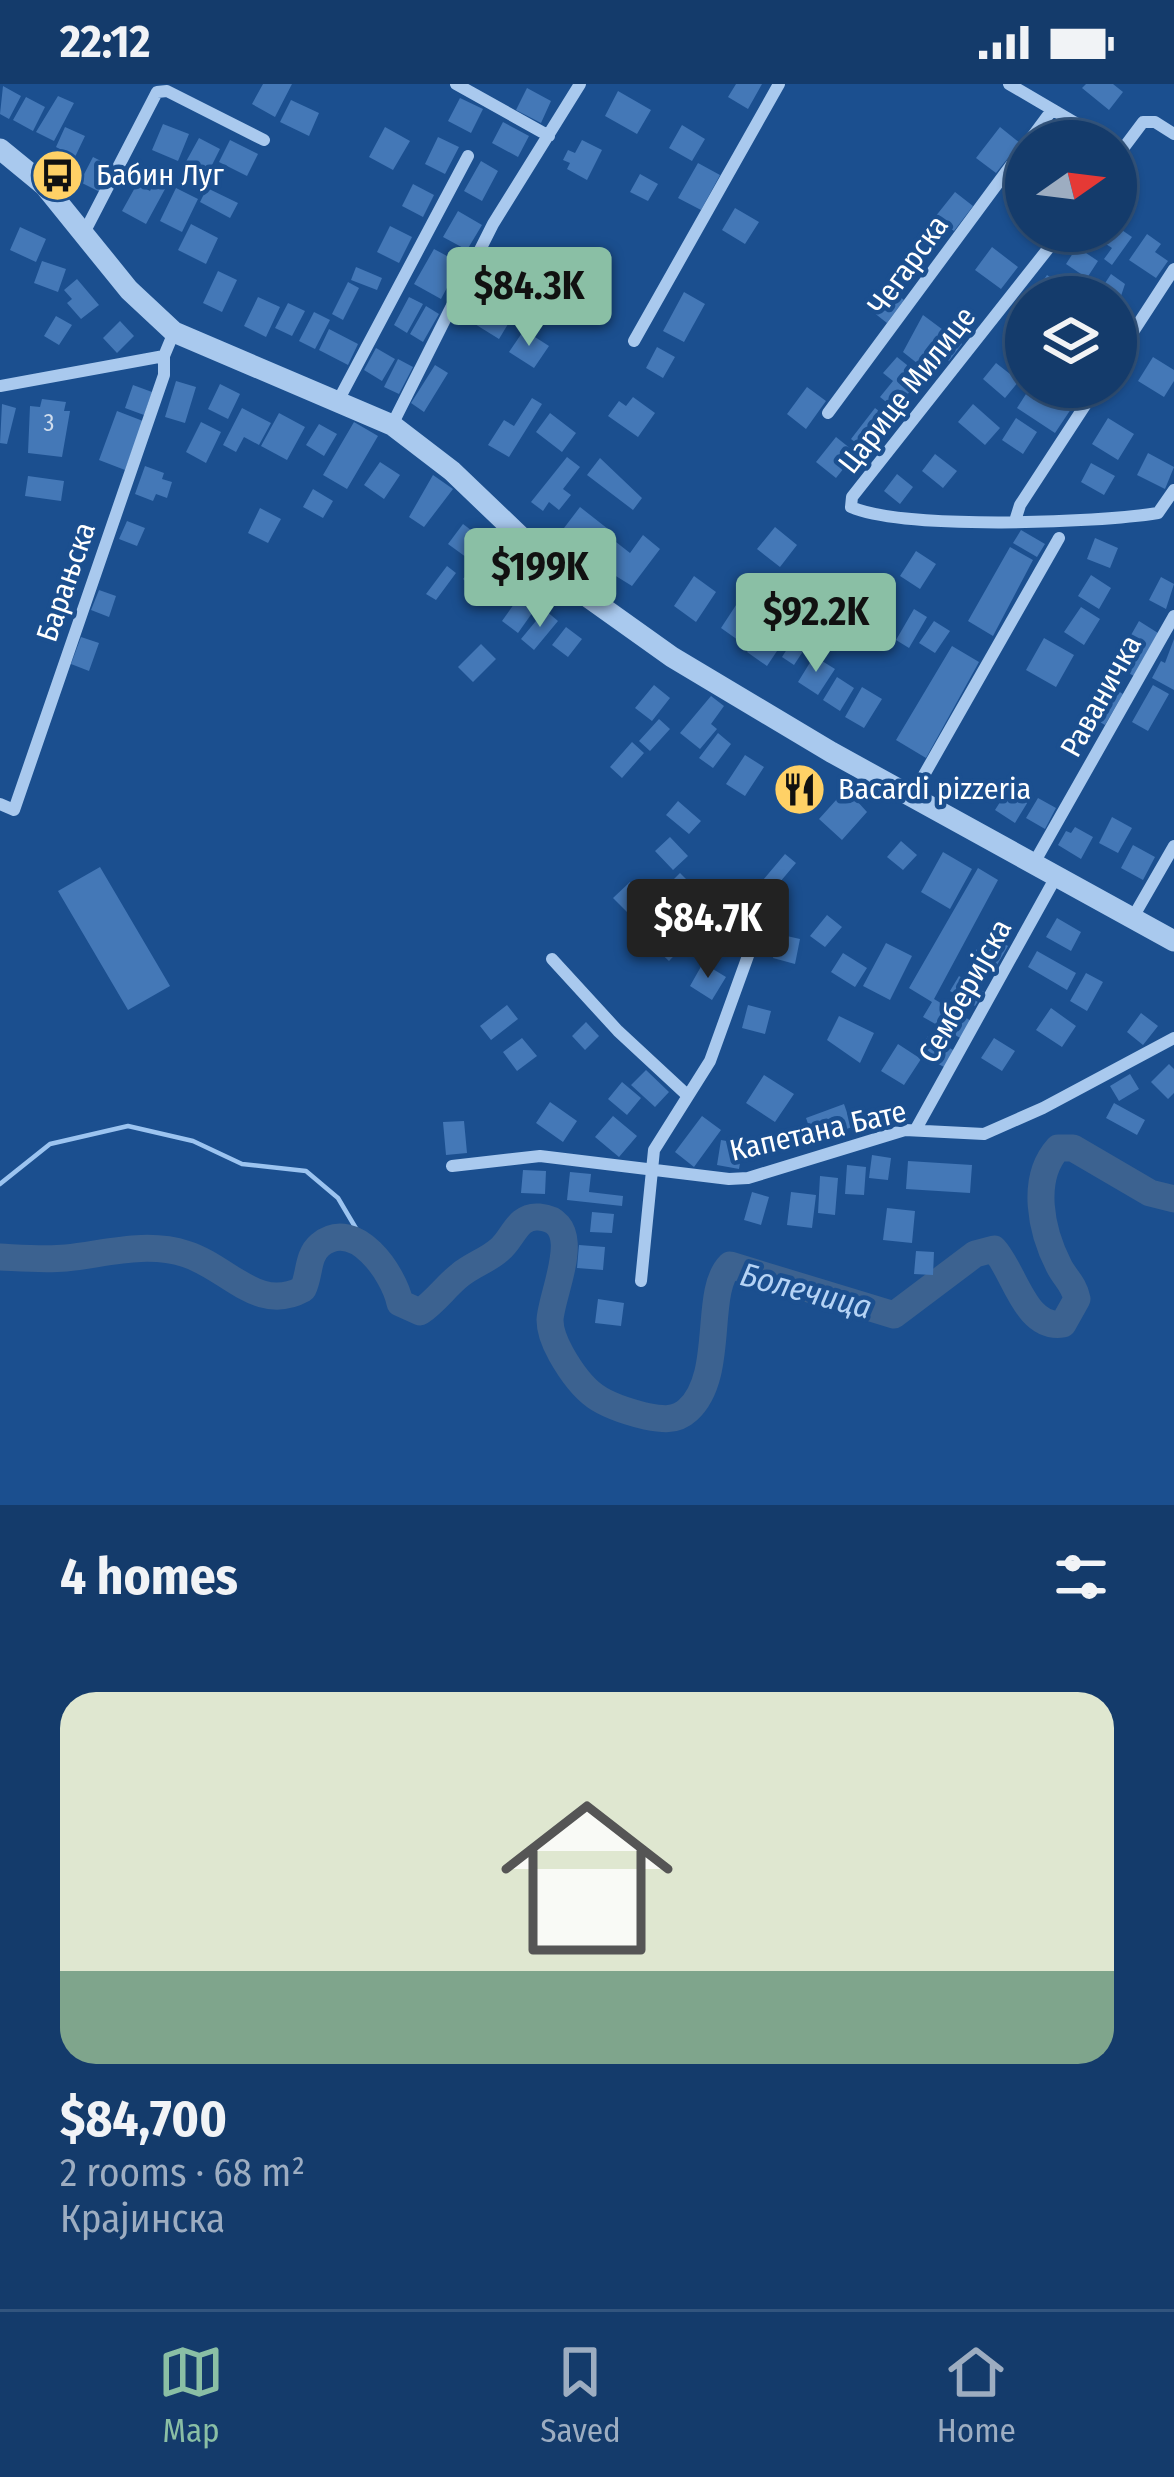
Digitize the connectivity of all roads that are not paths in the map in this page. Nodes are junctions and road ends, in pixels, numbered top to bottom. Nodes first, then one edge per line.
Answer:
1 (456, 84) edge
2 (580, 84) edge
3 (778, 84) edge
4 (1009, 84) edge
5 (1052, 110) junction
6 (1045, 120) edge
7 (1069, 120) edge
8 (1137, 132) edge
9 (1174, 134) edge
10 (549, 136) junction
11 (264, 140) dead end
12 (0, 149) edge
13 (468, 156) dead end
14 (1005, 174) edge
15 (84, 233) junction
16 (1046, 252) edge
17 (1174, 268) edge
18 (1137, 325) edge
19 (174, 332) junction
20 (634, 340) dead end
21 (164, 356) junction
22 (0, 386) edge
23 (338, 401) junction
24 (1083, 408) edge
25 (828, 413) dead end
26 (392, 425) junction
27 (1174, 490) edge
28 (1015, 521) junction
29 (1059, 538) dead end
30 (1174, 616) edge
31 (912, 796) junction
32 (0, 804) edge
33 (1174, 845) edge
34 (1034, 863) junction
35 (1057, 875) junction
36 (762, 917) dead end
37 (1132, 919) junction
38 (1174, 941) edge
39 (552, 959) dead end
40 (1174, 1037) edge
41 (687, 1096) junction
42 (916, 1129) junction
43 (452, 1166) dead end
44 (650, 1169) junction
45 (641, 1281) dead end

1 - 10 street
2 - 10 street
3 - 20 street
4 - 5 street
5 - 6 street, Чегарска
5 - 7 street
8 - 9 street
10 - 26 street
11 - 15 street
12 - 15 street
13 - 23 street
14 - 25 street, Чегарска
15 - 19 street
16 - 28 street, Царице Милице
17 - 18 street
19 - 21 street
19 - 23 street
21 - 22 street
21 - 32 street, Барањска
23 - 26 street
24 - 28 street
26 - 31 street
27 - 28 street
29 - 31 street
30 - 34 street, Раваничка
31 - 34 street
33 - 37 street
34 - 35 street
35 - 37 street
35 - 42 street, Семберијска
36 - 41 street
37 - 38 street
39 - 41 street
40 - 42 street, Капетана Бате
41 - 44 street
42 - 44 street, Капетана Бате
43 - 44 street, Капетана Бате
44 - 45 street

